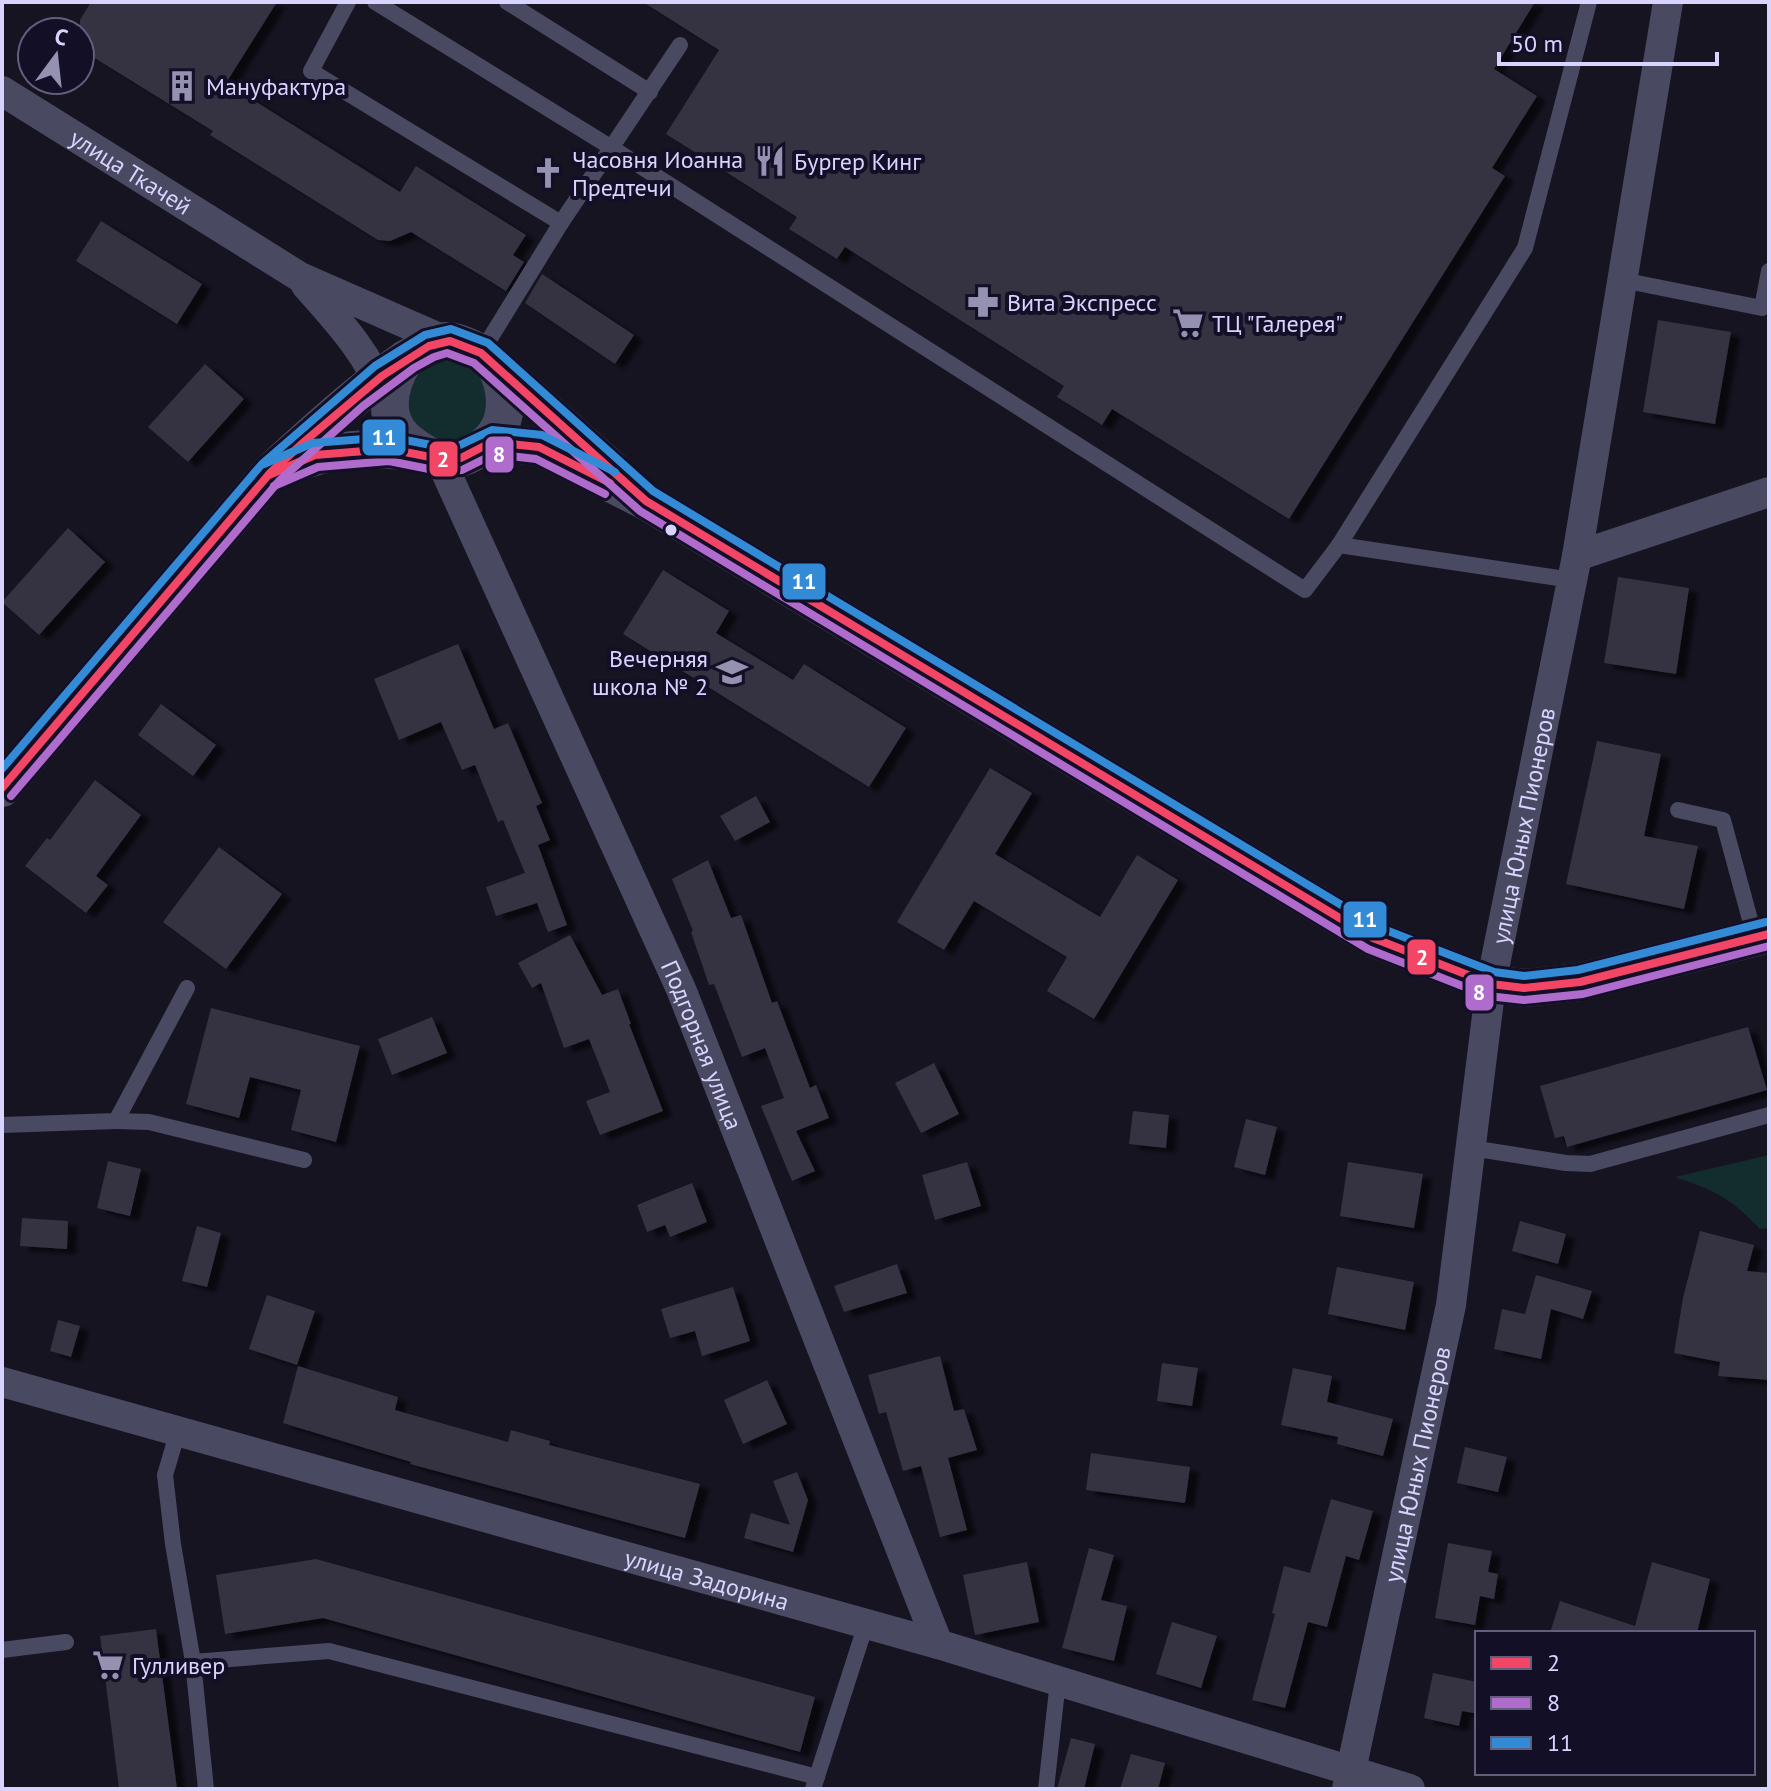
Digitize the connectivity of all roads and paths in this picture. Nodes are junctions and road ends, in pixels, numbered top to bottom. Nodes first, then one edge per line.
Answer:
1 (348, 2) edge
2 (375, 2) edge
3 (507, 2) edge
4 (1589, 2) edge
5 (1668, 2) edge
6 (680, 45) dead end
7 (2, 91) edge
8 (650, 92) junction
9 (612, 148) junction
10 (561, 223) junction
11 (1769, 271) edge
12 (300, 277) junction
13 (1622, 280) junction
14 (475, 354) junction
15 (391, 385) junction
16 (492, 442) junction
17 (432, 457) junction
18 (270, 473) junction
19 (1769, 492) edge
20 (646, 501) junction
21 (1339, 545) junction
22 (1574, 568) junction
23 (2, 788) edge
24 (1678, 810) dead end
25 (1762, 936) edge
26 (1491, 984) junction
27 (187, 988) dead end
28 (1769, 1115) edge
29 (116, 1121) junction
30 (2, 1125) edge
31 (1471, 1148) junction
32 (304, 1160) dead end
33 (2, 1382) edge
34 (178, 1431) junction
35 (866, 1624) junction
36 (66, 1642) dead end
37 (938, 1644) junction
38 (2, 1650) edge
39 (193, 1662) junction
40 (1058, 1681) junction
41 (1349, 1780) edge
42 (815, 1783) edge
43 (206, 1789) edge
44 (1046, 1789) edge
45 (1410, 1789) edge

1 - 10 lane
2 - 9 lane
3 - 8 lane
4 - 21 lane
5 - 13 street, улица Юных Пионеров
6 - 8 lane
7 - 12 street, улица Ткачей
8 - 9 lane
9 - 10 lane
9 - 21 lane
10 - 14 lane
11 - 13 lane
12 - 14 street, улица Ткачей
12 - 15 street, улица Ткачей
13 - 22 street, улица Юных Пионеров
14 - 15 street
14 - 16 street
14 - 20 street, улица Ткачей
15 - 17 street
15 - 18 street
16 - 17 street
16 - 20 street, улица Ткачей
17 - 18 street
17 - 37 street, Подгорная улица
18 - 23 street
19 - 22 street
20 - 26 street, улица Ткачей
21 - 22 lane
22 - 26 street, улица Юных Пионеров
24 - 25 lane
25 - 26 street, улица Ткачей
26 - 31 street, улица Юных Пионеров
27 - 29 lane
28 - 31 lane
29 - 30 lane
29 - 32 lane
31 - 41 street, улица Юных Пионеров
33 - 34 street, улица Задорина
34 - 35 street, улица Задорина
34 - 39 lane
35 - 37 street, улица Задорина
35 - 42 lane
36 - 38 lane
37 - 40 street, улица Задорина
39 - 42 lane
39 - 43 lane
40 - 41 street, улица Задорина
40 - 44 lane
41 - 45 street, улица Задорина

